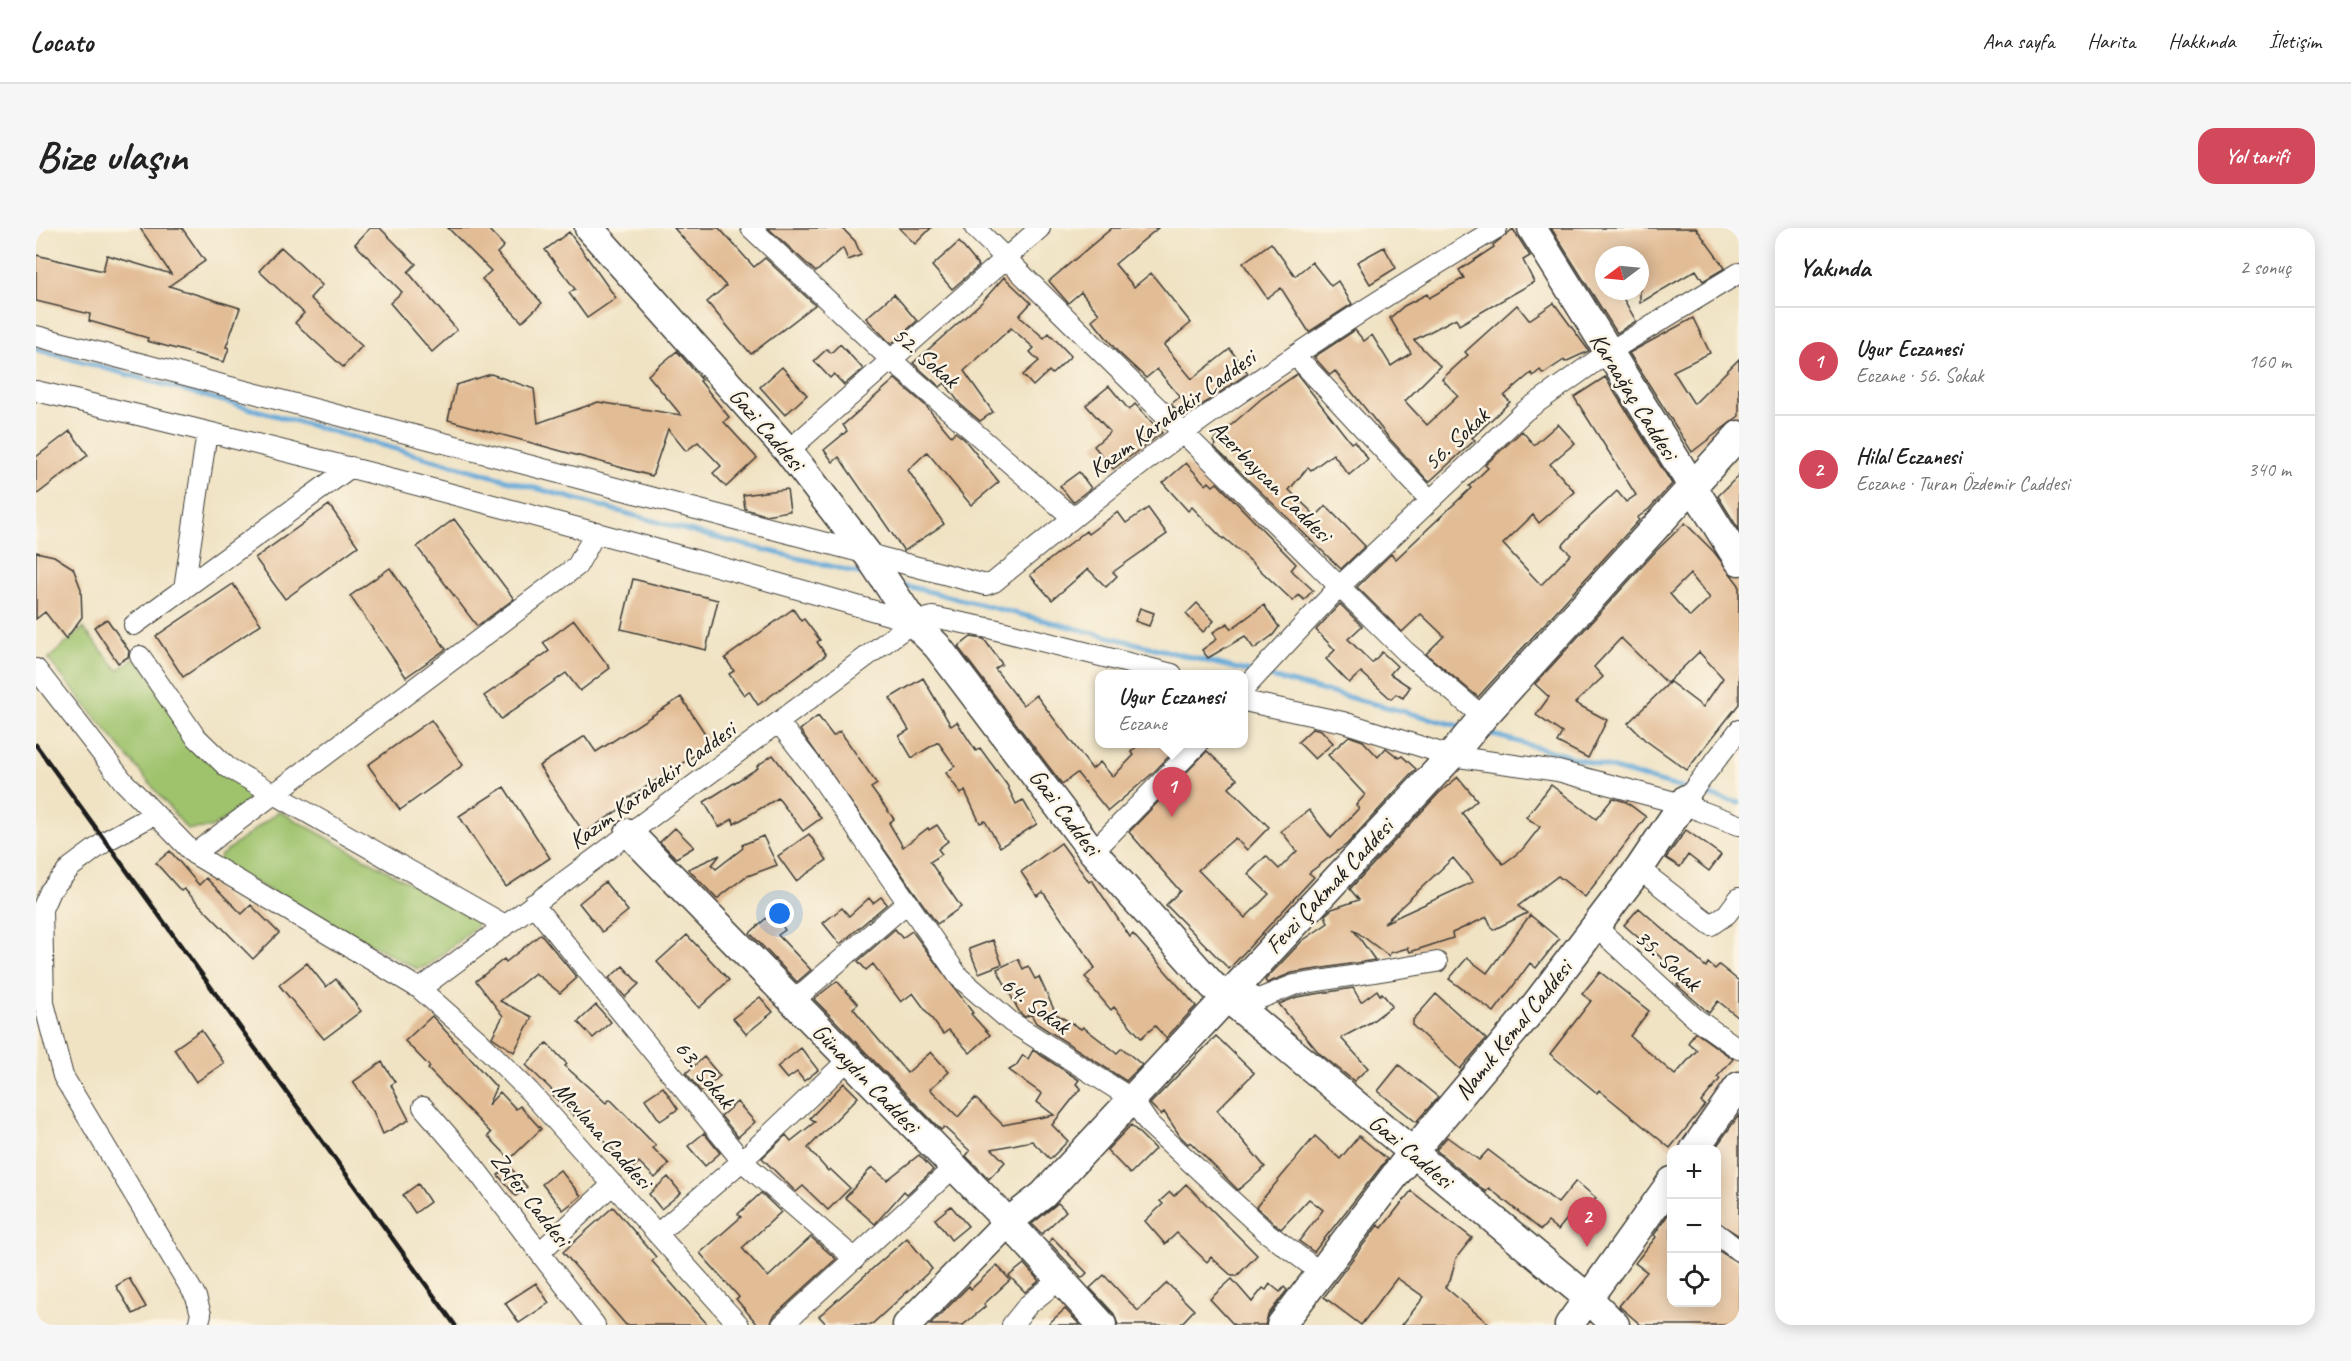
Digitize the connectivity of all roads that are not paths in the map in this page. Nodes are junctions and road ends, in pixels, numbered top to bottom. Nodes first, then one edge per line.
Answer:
1 (589, 228) edge
2 (751, 228) edge
3 (975, 228) edge
4 (1040, 228) edge
5 (1497, 228) edge
6 (1532, 228) edge
7 (1006, 258) junction
8 (1739, 273) edge
9 (36, 336) edge
10 (1607, 353) junction
11 (1296, 356) junction
12 (890, 360) junction
13 (36, 391) edge
14 (207, 432) junction
15 (1185, 433) junction
16 (1739, 435) edge
17 (788, 451) junction
18 (351, 467) junction
19 (1692, 488) junction
20 (1429, 499) junction
21 (1074, 518) junction
22 (596, 532) junction
23 (869, 556) junction
24 (1739, 561) edge
25 (1340, 586) junction
26 (184, 589) junction
27 (905, 610) junction
28 (134, 625) dead end
29 (140, 656) dead end
30 (36, 669) edge
31 (1152, 670) edge
32 (1248, 684) edge
33 (1248, 702) edge
34 (1483, 717) junction
35 (778, 723) junction
36 (1739, 730) edge
37 (1194, 748) edge
38 (1457, 749) junction
39 (1689, 794) junction
40 (274, 795) junction
41 (153, 815) junction
42 (1739, 825) edge
43 (629, 833) junction
44 (1094, 852) junction
45 (194, 854) junction
46 (1639, 868) junction
47 (1739, 898) edge
48 (908, 902) junction
49 (533, 904) junction
50 (506, 925) junction
51 (1595, 926) junction
52 (1437, 962) dead end
53 (420, 989) junction
54 (1232, 990) junction
55 (792, 1002) junction
56 (1739, 1049) edge
57 (848, 1060) junction
58 (1739, 1086) edge
59 (1132, 1099) junction
60 (423, 1107) dead end
61 (1697, 1145) edge
62 (1412, 1153) junction
63 (742, 1161) junction
64 (954, 1168) junction
65 (613, 1184) junction
66 (1667, 1193) edge
67 (1008, 1222) junction
68 (657, 1234) junction
69 (1721, 1237) edge
70 (1739, 1251) edge
71 (540, 1252) junction
72 (855, 1258) junction
73 (1320, 1272) junction
74 (1059, 1280) junction
75 (1588, 1298) junction
76 (198, 1325) edge
77 (595, 1325) edge
78 (739, 1325) edge
79 (782, 1325) edge
80 (907, 1325) edge
81 (1012, 1325) edge
82 (1102, 1325) edge
83 (1281, 1325) edge
84 (1569, 1325) edge
85 (1615, 1325) edge

1 - 17 street, Gazi Caddesi
2 - 12 street, 52. Sokak
3 - 7 street, Azerbaycan Caddesi
4 - 7 street
5 - 11 street, Kazım Karabekir Caddesi
6 - 10 street, Karaağaç Caddesi
7 - 12 street
7 - 15 street, Azerbaycan Caddesi
8 - 10 street, 56. Sokak
9 - 23 street
10 - 19 street, Karaağaç Caddesi
10 - 20 street, 56. Sokak
11 - 15 street, Kazım Karabekir Caddesi
11 - 20 street
12 - 17 street
12 - 21 street, 52. Sokak
13 - 14 street
14 - 18 street
14 - 26 street
15 - 21 street, Kazım Karabekir Caddesi
15 - 25 street, Azerbaycan Caddesi
16 - 19 street, Fevzi Çakmak Caddesi
17 - 23 street, Gazi Caddesi
18 - 22 street
18 - 26 street
19 - 24 street, Karaağaç Caddesi
19 - 34 street, Fevzi Çakmak Caddesi
20 - 25 street, 56. Sokak
21 - 23 street, Kazım Karabekir Caddesi
22 - 27 street
22 - 40 street
23 - 27 street, Gazi Caddesi
25 - 32 street, 56. Sokak
25 - 34 street, Azerbaycan Caddesi
26 - 28 street
27 - 31 street
27 - 35 street, Kazım Karabekir Caddesi
27 - 44 street, Gazi Caddesi
29 - 40 street
30 - 41 street, Mevlana Caddesi
33 - 38 street
34 - 38 street, Fevzi Çakmak Caddesi
35 - 43 street, Kazım Karabekir Caddesi
35 - 48 street, 64. Sokak
36 - 39 street, Namık Kemal Caddesi
37 - 44 street
38 - 39 street
38 - 54 street, Fevzi Çakmak Caddesi
39 - 42 street
39 - 46 street, Namık Kemal Caddesi
40 - 45 street
40 - 50 street
41 - 45 street, Mevlana Caddesi
41 - 76 street
43 - 49 street, Kazım Karabekir Caddesi
43 - 55 street, Günaydın Caddesi
44 - 54 street, Gazi Caddesi
45 - 53 street, Mevlana Caddesi
46 - 47 street
46 - 51 street, Namık Kemal Caddesi
48 - 55 street
48 - 59 street, 64. Sokak
49 - 50 street, Kazım Karabekir Caddesi
49 - 63 street, 63. Sokak
50 - 53 street, Kazım Karabekir Caddesi
51 - 56 street, 35. Sokak
51 - 62 street, Namık Kemal Caddesi
52 - 54 street
53 - 65 street, Mevlana Caddesi
54 - 59 street, Fevzi Çakmak Caddesi
54 - 62 street, Gazi Caddesi
55 - 57 street, Günaydın Caddesi
57 - 63 street
57 - 64 street, Günaydın Caddesi
58 - 61 street
59 - 67 street, Fevzi Çakmak Caddesi
59 - 73 street, 64. Sokak
60 - 71 street, Zafer Caddesi
62 - 73 street, Namık Kemal Caddesi
62 - 75 street, Gazi Caddesi
63 - 68 street
63 - 72 street, 63. Sokak
64 - 67 street, Günaydın Caddesi
64 - 72 street
65 - 68 street, Mevlana Caddesi
65 - 71 street
66 - 75 street
67 - 74 street, Günaydın Caddesi
67 - 80 street, Fevzi Çakmak Caddesi
68 - 78 street, Mevlana Caddesi
69 - 70 street
71 - 77 street, Zafer Caddesi
72 - 79 street
73 - 83 street, Namık Kemal Caddesi
74 - 81 street
74 - 82 street, Günaydın Caddesi
75 - 84 street
75 - 85 street, Gazi Caddesi

